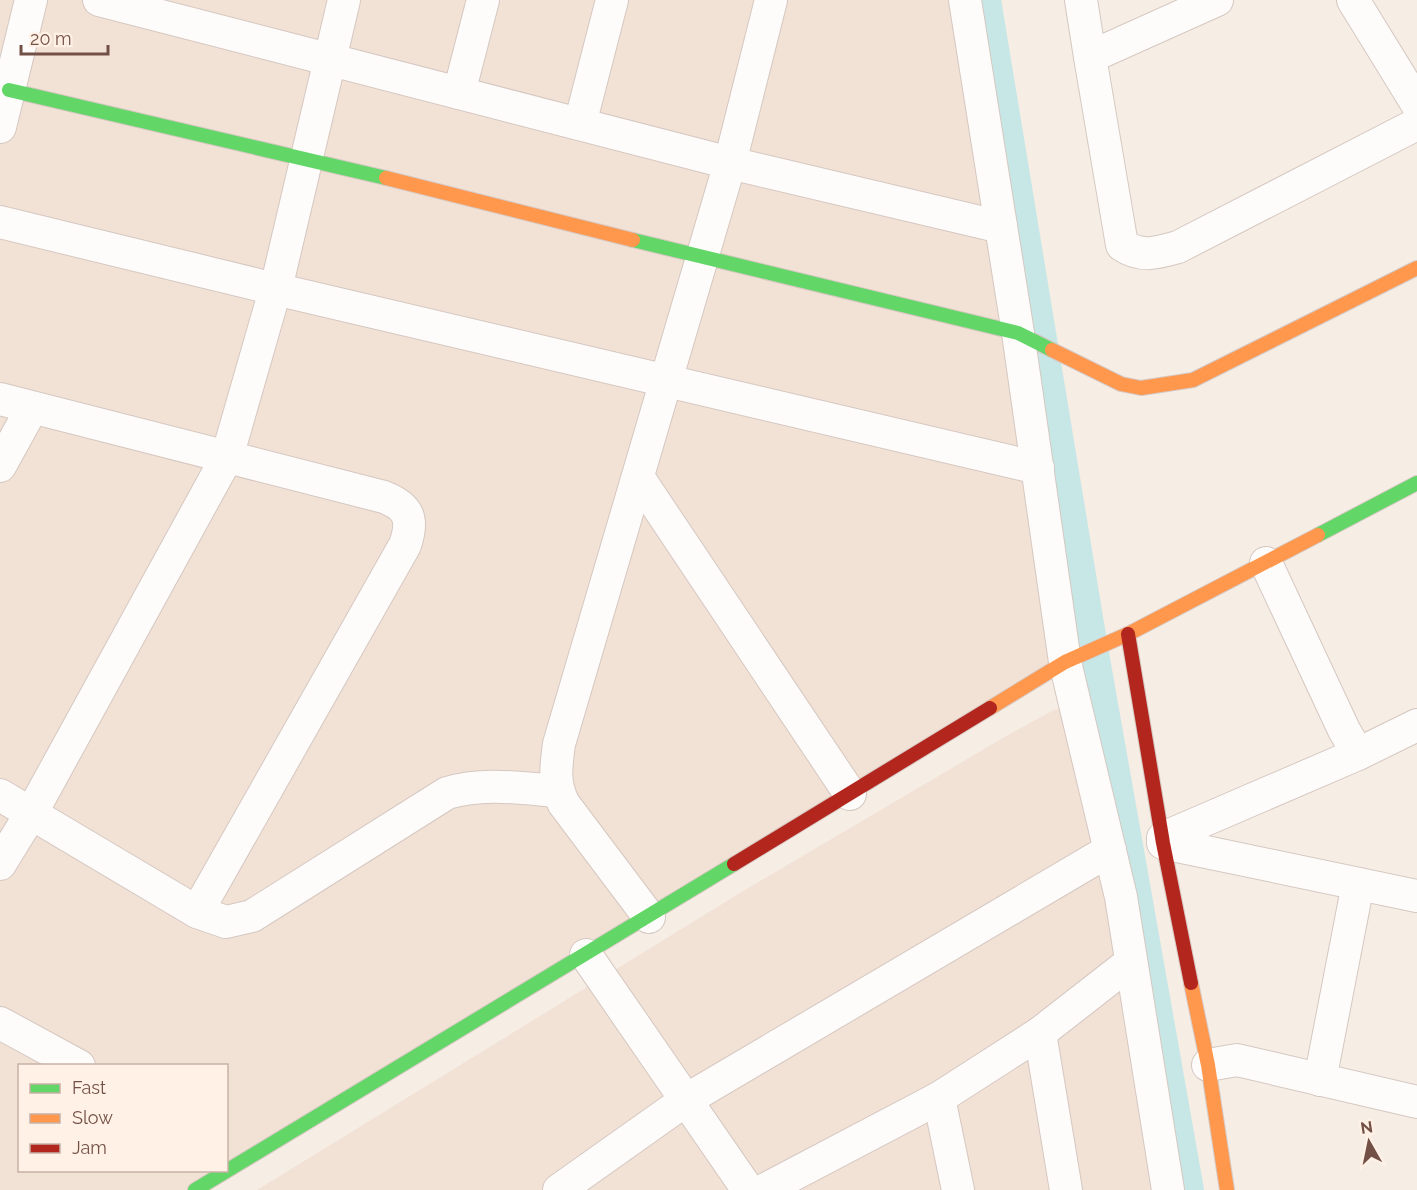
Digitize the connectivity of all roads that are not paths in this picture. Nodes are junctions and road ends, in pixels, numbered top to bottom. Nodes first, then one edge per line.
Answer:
1 (31, 0) edge
2 (344, 0) edge
3 (483, 0) edge
4 (612, 0) edge
5 (771, 0) edge
6 (965, 0) edge
7 (1081, 0) edge
8 (1217, 0) edge
9 (1353, 0) edge
10 (114, 2) edge
11 (1090, 57) junction
12 (328, 60) junction
13 (9, 90) junction
14 (459, 93) junction
15 (1417, 104) edge
16 (580, 124) junction
17 (1417, 124) edge
18 (0, 127) edge
19 (306, 158) junction
20 (730, 164) junction
21 (0, 222) edge
22 (1001, 227) junction
23 (702, 258) junction
24 (1417, 268) edge
25 (276, 289) junction
26 (1018, 333) junction
27 (667, 381) junction
28 (0, 399) edge
29 (32, 408) junction
30 (227, 457) junction
31 (0, 466) edge
32 (1038, 468) junction
33 (638, 477) junction
34 (1417, 483) edge
35 (1266, 563) junction
36 (1126, 635) junction
37 (1070, 659) junction
38 (1417, 725) edge
39 (1358, 754) junction
40 (557, 790) junction
41 (0, 795) edge
42 (850, 795) junction
43 (32, 812) junction
44 (1163, 841) junction
45 (1110, 850) junction
46 (0, 864) edge
47 (1358, 884) junction
48 (1417, 896) edge
49 (196, 912) junction
50 (649, 916) junction
51 (586, 955) junction
52 (1131, 962) junction
53 (0, 1023) edge
54 (1040, 1033) junction
55 (77, 1064) edge
56 (1208, 1065) junction
57 (1320, 1080) junction
58 (939, 1098) junction
59 (686, 1100) junction
60 (1417, 1102) edge
61 (235, 1155) edge
62 (216, 1172) edge
63 (195, 1190) edge
64 (559, 1190) edge
65 (748, 1190) edge
66 (764, 1190) edge
67 (958, 1190) edge
68 (1066, 1190) edge
69 (1168, 1190) edge
70 (1227, 1190) edge

1 - 13 street
2 - 12 street
3 - 14 street
4 - 16 street
5 - 20 street
6 - 22 street
7 - 11 street
8 - 11 street
9 - 15 street
10 - 12 street
11 - 17 street
12 - 14 street
12 - 19 street
13 - 18 street
13 - 19 street
14 - 16 street
16 - 20 street
19 - 23 street
19 - 25 street
20 - 22 street
20 - 23 street
21 - 25 street
22 - 26 street
23 - 26 street
23 - 27 street
24 - 26 street
25 - 27 street
25 - 30 street
26 - 32 street
27 - 32 street
27 - 33 street
28 - 29 street
29 - 30 street
29 - 31 street
30 - 43 street
30 - 49 street
32 - 37 street
33 - 40 street
33 - 42 street
34 - 35 street
35 - 36 street
35 - 39 street
36 - 37 street
36 - 44 street
37 - 42 street
37 - 45 street
38 - 39 street
39 - 44 street
40 - 49 street
40 - 50 street
41 - 43 street
42 - 50 street
43 - 46 street
43 - 49 street
44 - 47 street
44 - 56 street
45 - 52 street
45 - 59 street
47 - 48 street
47 - 57 street
50 - 51 street
51 - 59 street
51 - 61 street
52 - 54 street
52 - 69 street
53 - 55 street
54 - 58 street
54 - 68 street
56 - 57 street
56 - 70 street
57 - 60 street
58 - 66 street
58 - 67 street
59 - 64 street
59 - 65 street
62 - 63 street

